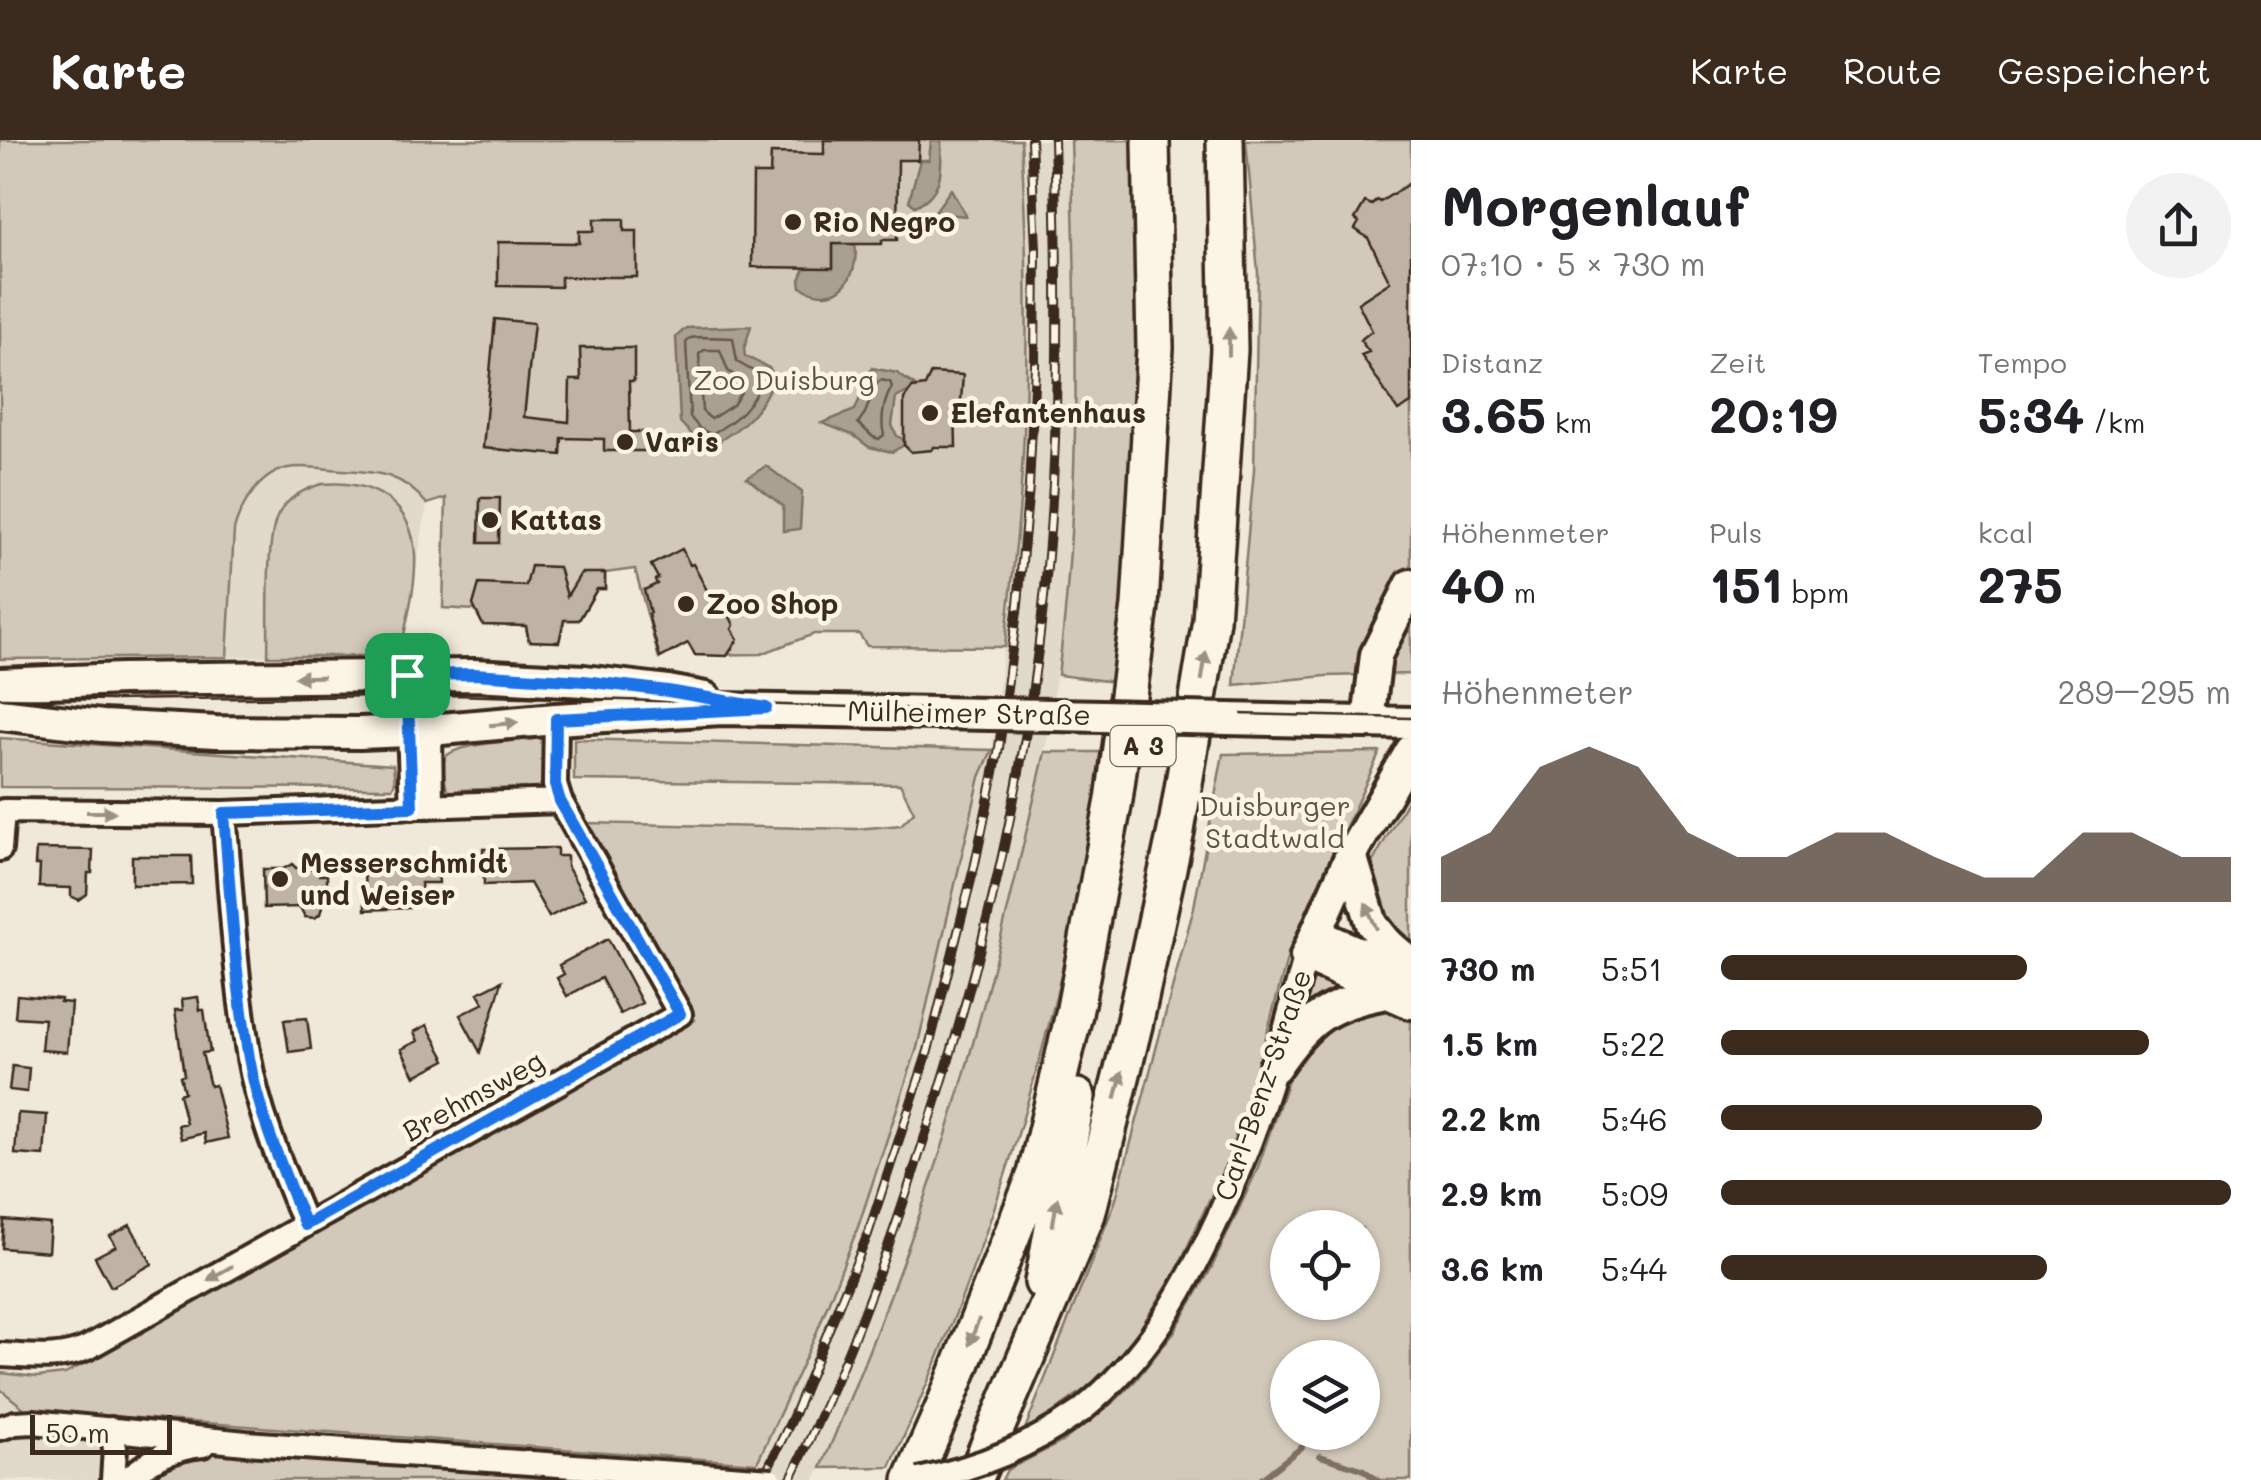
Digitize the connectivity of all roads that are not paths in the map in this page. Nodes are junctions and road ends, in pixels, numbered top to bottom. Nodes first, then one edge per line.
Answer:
1 (1151, 140) edge
2 (1170, 140) edge
3 (1225, 140) edge
4 (1411, 585) edge
5 (417, 675) junction
6 (0, 684) edge
7 (766, 708) junction
8 (0, 714) edge
9 (556, 719) junction
10 (1389, 723) edge
11 (419, 731) junction
12 (1411, 750) edge
13 (560, 801) junction
14 (421, 806) junction
15 (224, 813) junction
16 (0, 850) edge
17 (1351, 855) junction
18 (1311, 945) junction
19 (1411, 964) edge
20 (1403, 990) edge
21 (1275, 1067) junction
22 (305, 1225) junction
23 (1033, 1342) junction
24 (0, 1355) edge
25 (0, 1428) edge
26 (111, 1428) junction
27 (246, 1442) junction
28 (113, 1480) edge
29 (126, 1480) edge
30 (770, 1480) edge
31 (916, 1480) edge
32 (974, 1480) edge

1 -> 31 highway, A 3
23 -> 2 highway, A 3
23 -> 3 highway
4 - 10 main road
5 -> 6 main road, Mülheimer Straße
5 - 7 main road, Mülheimer Straße
5 - 11 street
7 - 9 main road, Mülheimer Straße
7 - 10 main road, Mülheimer Straße, bridge
8 - 11 main road, Mülheimer Straße
11 -> 9 main road, Mülheimer Straße
9 - 13 street, Brehmsweg
11 - 14 street
12 - 17 main road, Carl-Benz-Straße
13 - 14 street
13 - 22 street, Brehmsweg
14 - 15 street
16 -> 15 street
15 - 22 street
17 - 18 main road, Carl-Benz-Straße
19 -> 17 main road
18 - 20 main road, Carl-Benz-Straße
18 - 21 street, Carl-Benz-Straße
20 - 21 main road
21 - 31 street, Carl-Benz-Straße, bridge
22 -> 24 street, Brehmsweg
23 - 32 highway, A 3
25 - 26 street
26 - 27 street
26 - 28 street
27 - 29 street
27 - 30 street, bridge

